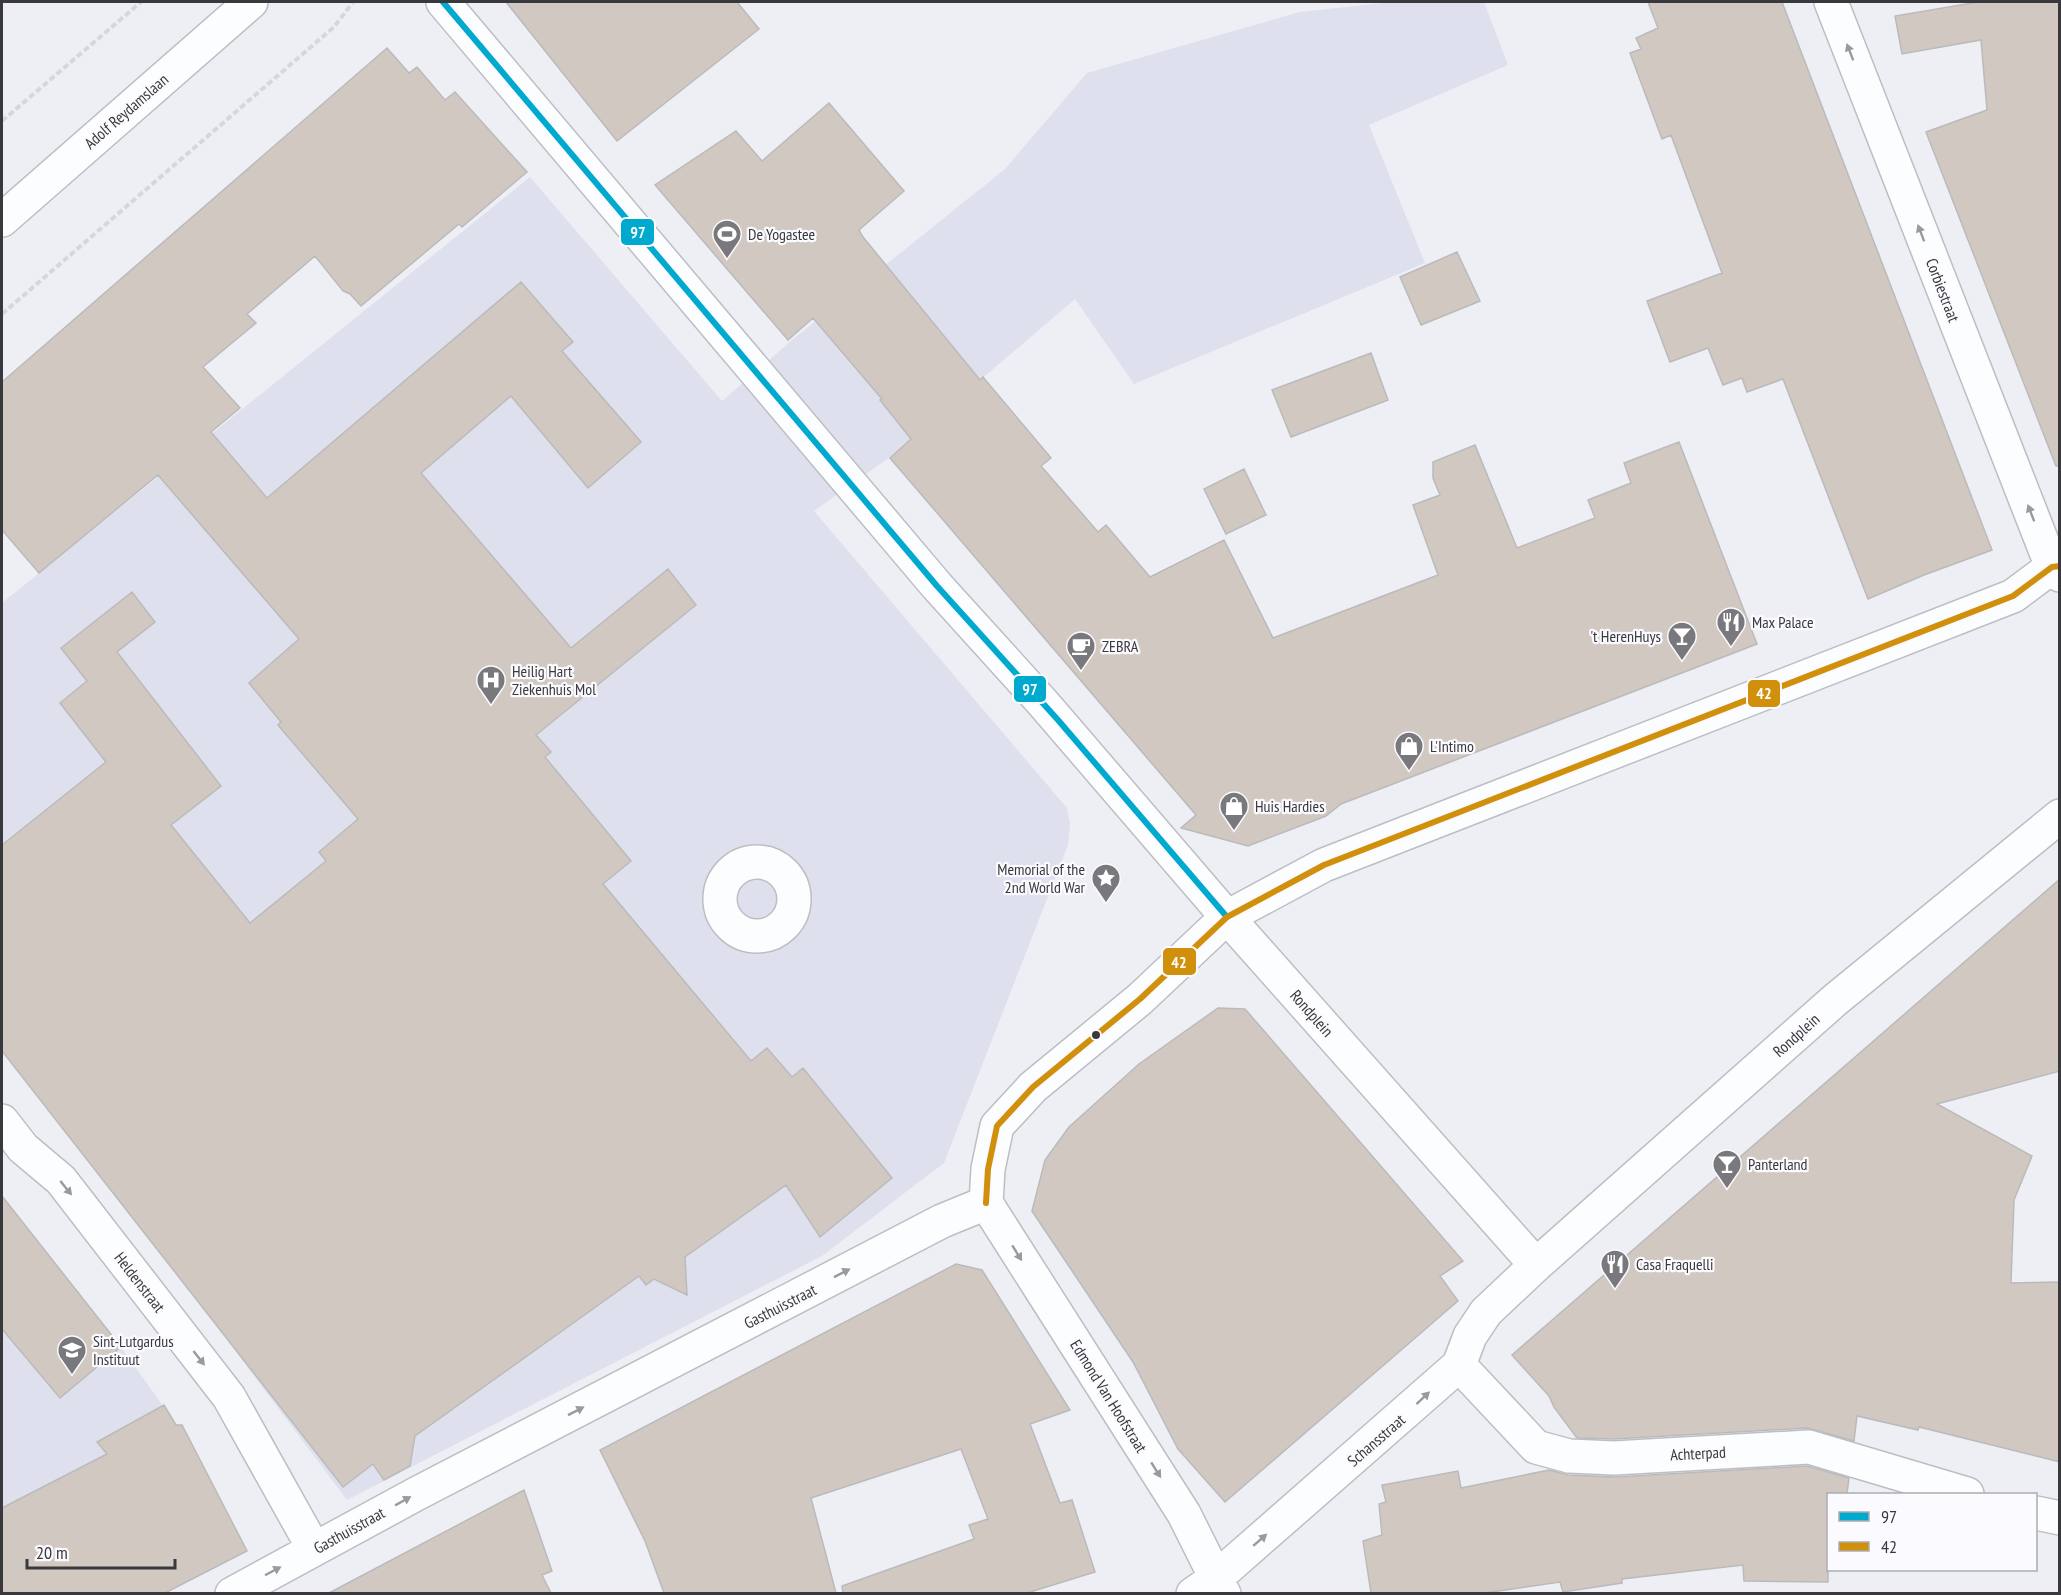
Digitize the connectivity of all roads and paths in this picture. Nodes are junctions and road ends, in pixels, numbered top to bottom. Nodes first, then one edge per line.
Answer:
1 (141, 2) edge
2 (252, 2) edge
3 (353, 2) edge
4 (443, 2) edge
5 (1831, 2) edge
6 (2, 121) edge
7 (2, 220) edge
8 (2, 314) edge
9 (2057, 569) edge
10 (2060, 816) edge
11 (1227, 917) junction
12 (2, 1121) edge
13 (986, 1203) junction
14 (1536, 1265) junction
15 (1459, 1365) junction
16 (1964, 1493) edge
17 (2037, 1513) edge
18 (2060, 1518) edge
19 (314, 1549) junction
20 (1211, 1588) edge
21 (232, 1593) edge

1 - 6 path
2 - 7 street, Adolf Reydamslaan
3 - 8 path
4 - 11 street, Rondplein
9 -> 5 street, Corbiestraat
9 - 11 street
10 - 14 street, Rondplein
11 - 13 street
11 - 14 street, Rondplein
12 -> 19 street, Heldenstraat
19 -> 13 street, Gasthuisstraat
13 -> 20 street, Edmond Van Hoofstraat
14 - 15 street, Schansstraat
15 - 16 street, Achterpad
20 -> 15 street, Schansstraat
17 - 18 street
21 -> 19 street, Gasthuisstraat

